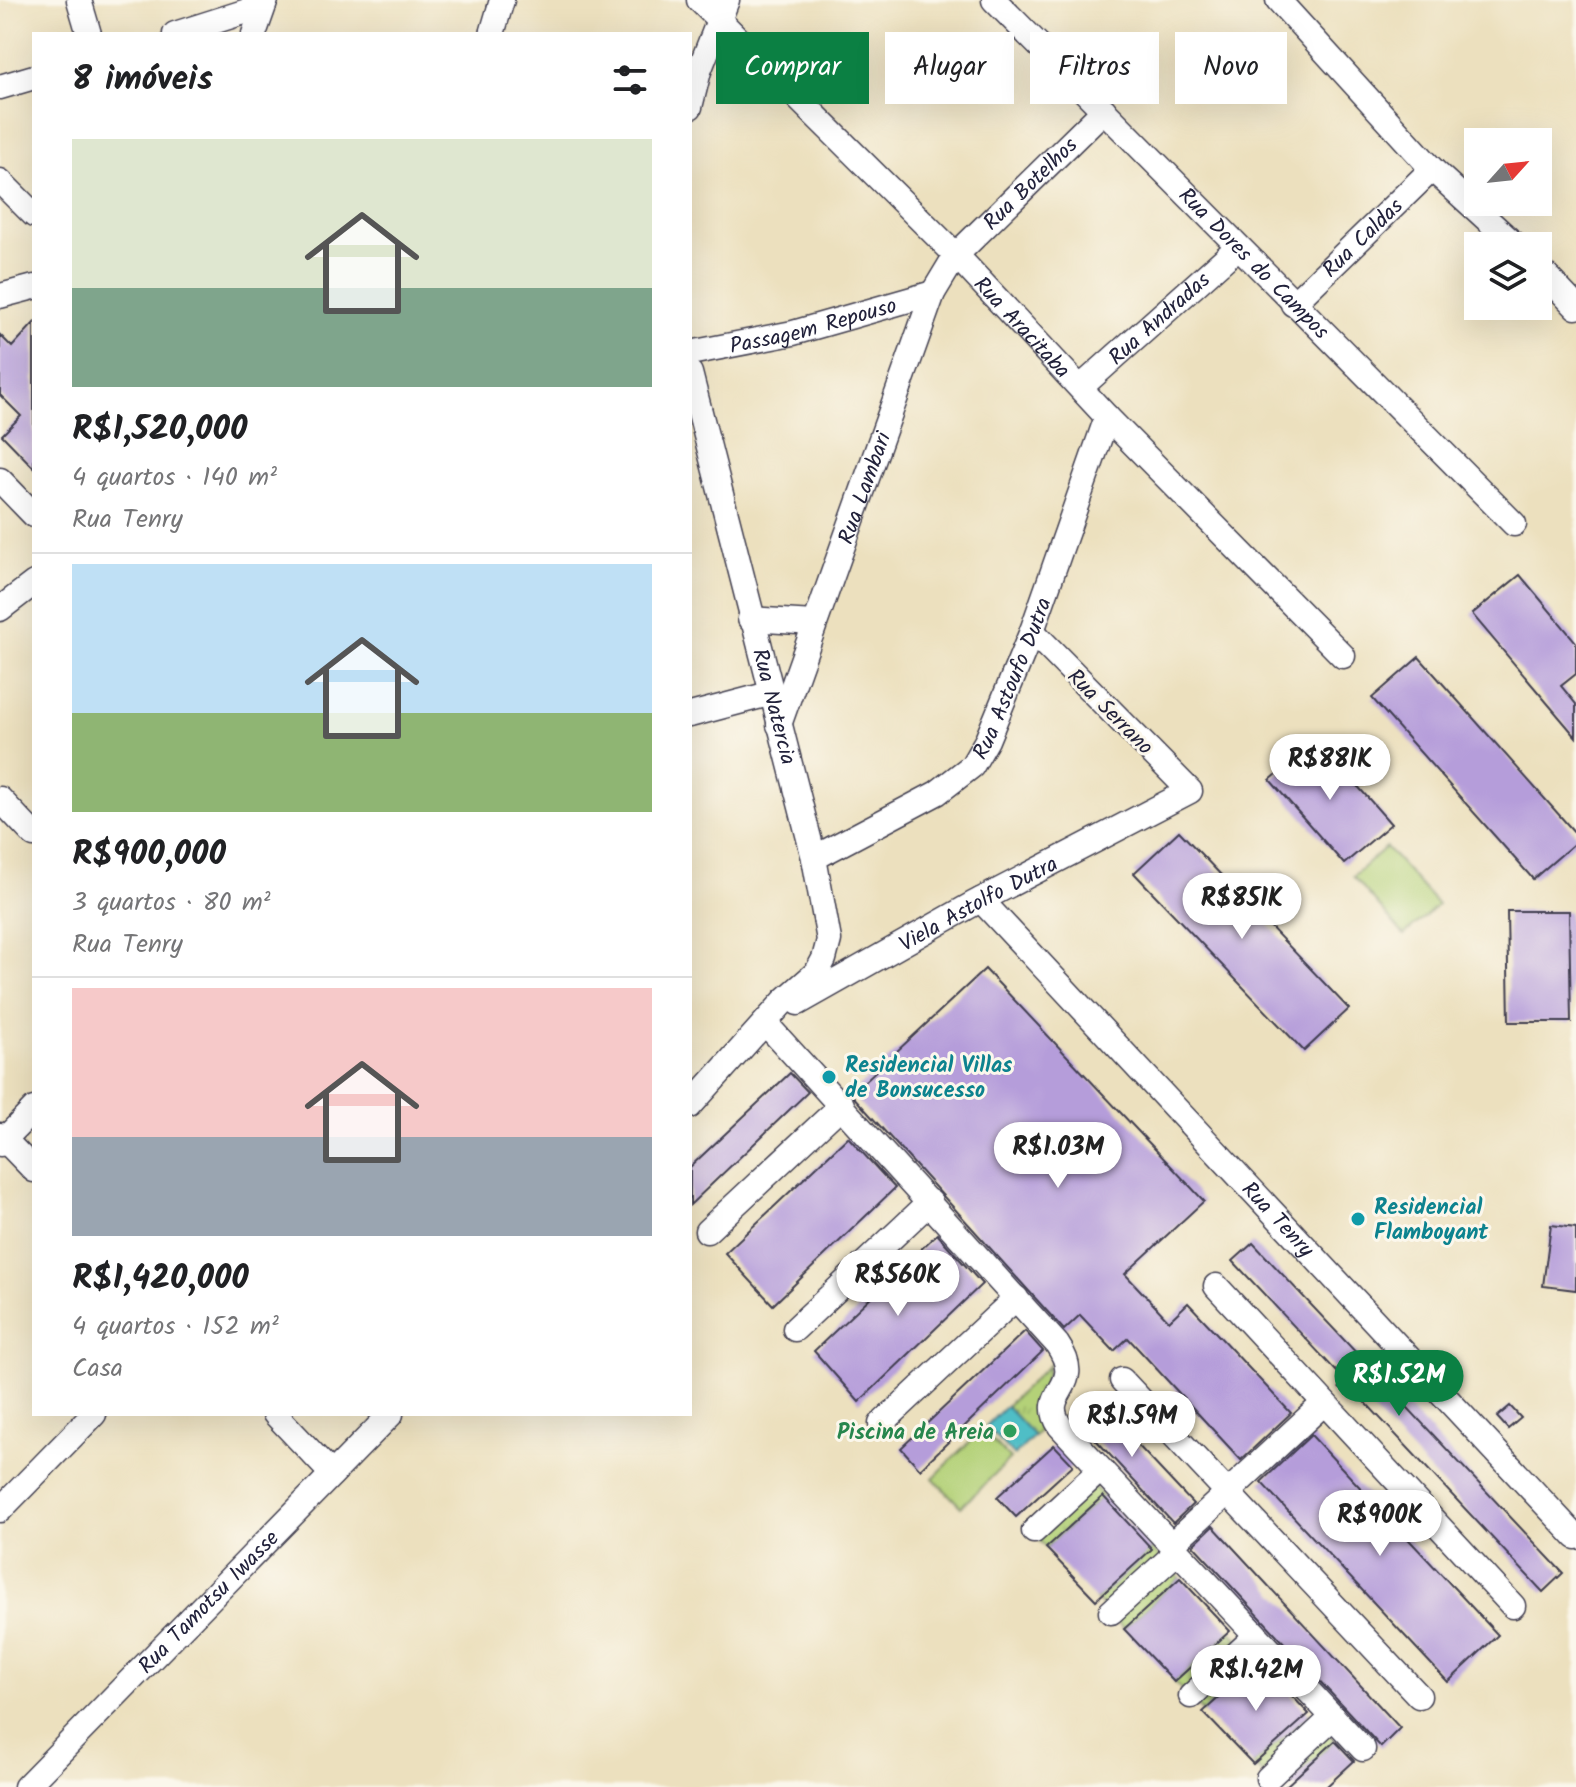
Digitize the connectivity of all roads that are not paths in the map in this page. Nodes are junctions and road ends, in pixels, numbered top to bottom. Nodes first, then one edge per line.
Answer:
1 (79, 0) edge
2 (502, 0) edge
3 (699, 0) edge
4 (994, 0) edge
5 (1278, 0) edge
6 (264, 3) edge
7 (723, 9) edge
8 (88, 32) edge
9 (181, 32) edge
10 (255, 32) edge
11 (493, 32) edge
12 (32, 78) edge
13 (0, 87) edge
14 (692, 101) edge
15 (1104, 110) junction
16 (1432, 169) junction
17 (0, 181) edge
18 (32, 213) edge
19 (1501, 232) edge
20 (1238, 247) junction
21 (956, 255) junction
22 (1552, 282) edge
23 (32, 288) edge
24 (933, 293) junction
25 (0, 296) edge
26 (1293, 304) junction
27 (1576, 307) edge
28 (692, 353) edge
29 (1081, 387) junction
30 (692, 391) edge
31 (1107, 417) junction
32 (0, 480) edge
33 (32, 513) edge
34 (1514, 524) dead end
35 (32, 585) edge
36 (0, 609) edge
37 (750, 619) junction
38 (814, 623) junction
39 (1032, 631) junction
40 (1343, 656) dead end
41 (769, 694) junction
42 (692, 714) edge
43 (779, 725) junction
44 (1190, 791) joint
45 (0, 799) edge
46 (32, 833) edge
47 (814, 858) junction
48 (981, 900) junction
49 (768, 1021) junction
50 (692, 1098) edge
51 (842, 1105) junction
52 (32, 1111) edge
53 (1, 1139) edge
54 (32, 1168) edge
55 (930, 1202) junction
56 (707, 1231) dead end
57 (1216, 1286) dead end
58 (1016, 1298) junction
59 (795, 1329) dead end
60 (1122, 1380) dead end
61 (1324, 1403) junction
62 (92, 1416) edge
63 (277, 1416) edge
64 (389, 1416) edge
65 (881, 1424) dead end
66 (1100, 1470) junction
67 (332, 1474) junction
68 (1227, 1492) junction
69 (0, 1510) edge
70 (1034, 1531) dead end
71 (1576, 1537) edge
72 (1174, 1548) junction
73 (1513, 1606) dead end
74 (1111, 1612) dead end
75 (1256, 1636) junction
76 (1191, 1696) dead end
77 (1419, 1696) dead end
78 (1333, 1717) junction
79 (1363, 1749) dead end
80 (1268, 1778) dead end
81 (26, 1787) edge

1 - 8 street
2 - 11 street
3 - 7 street, Rua Aracitaba
4 - 15 street, Rua Dores do Campos
5 - 16 street
6 - 9 street
6 - 10 street
7 - 14 street
7 - 21 street, Rua Aracitaba
12 - 13 street
15 - 20 street, Rua Dores do Campos
15 - 21 street, Rua Botelhos
16 - 19 street
16 - 26 street, Rua Caldas
17 - 18 street
20 - 26 street, Rua Dores do Campos
20 - 29 street, Rua Andradas
21 - 24 street, Rua Lambari
21 - 29 street, Rua Aracitaba
22 - 27 street
23 - 25 street
24 - 28 street, Passagem Repouso
24 - 38 street, Rua Lambari
26 - 34 street, Rua Dores do Campos
29 - 31 street, Rua Aracitaba
30 - 37 street, Rua Natercia
31 - 39 street, Rua Astoufo Dutra
31 - 40 street, Rua Aracitaba
32 - 33 street
35 - 36 street
37 - 38 street
37 - 41 street, Rua Natercia
38 - 43 street, Rua Lambari
39 - 44 street, Rua Serrano
39 - 47 street, Rua Astoufo Dutra
41 - 42 street
41 - 43 street, Rua Natercia
43 - 47 street, Rua Natercia
44 - 48 street, Viela Astolfo Dutra
45 - 46 street
47 - 49 street, Rua Natercia
48 - 49 street, Viela Astolfo Dutra
48 - 71 street, Rua Tenry
49 - 50 street
49 - 51 street
51 - 55 street
51 - 56 street
52 - 53 street
53 - 54 street
55 - 58 street
55 - 59 street
57 - 61 street
58 - 65 street
58 - 66 street
60 - 68 street
61 - 68 street
61 - 73 street
62 - 69 street
63 - 67 street
64 - 67 street, Rua Tamotsu Iwasse
66 - 70 street
66 - 72 street
67 - 81 street, Rua Tamotsu Iwasse
68 - 72 street
68 - 77 street
72 - 74 street
72 - 75 street
75 - 76 street
75 - 78 street
78 - 79 street
78 - 80 street

